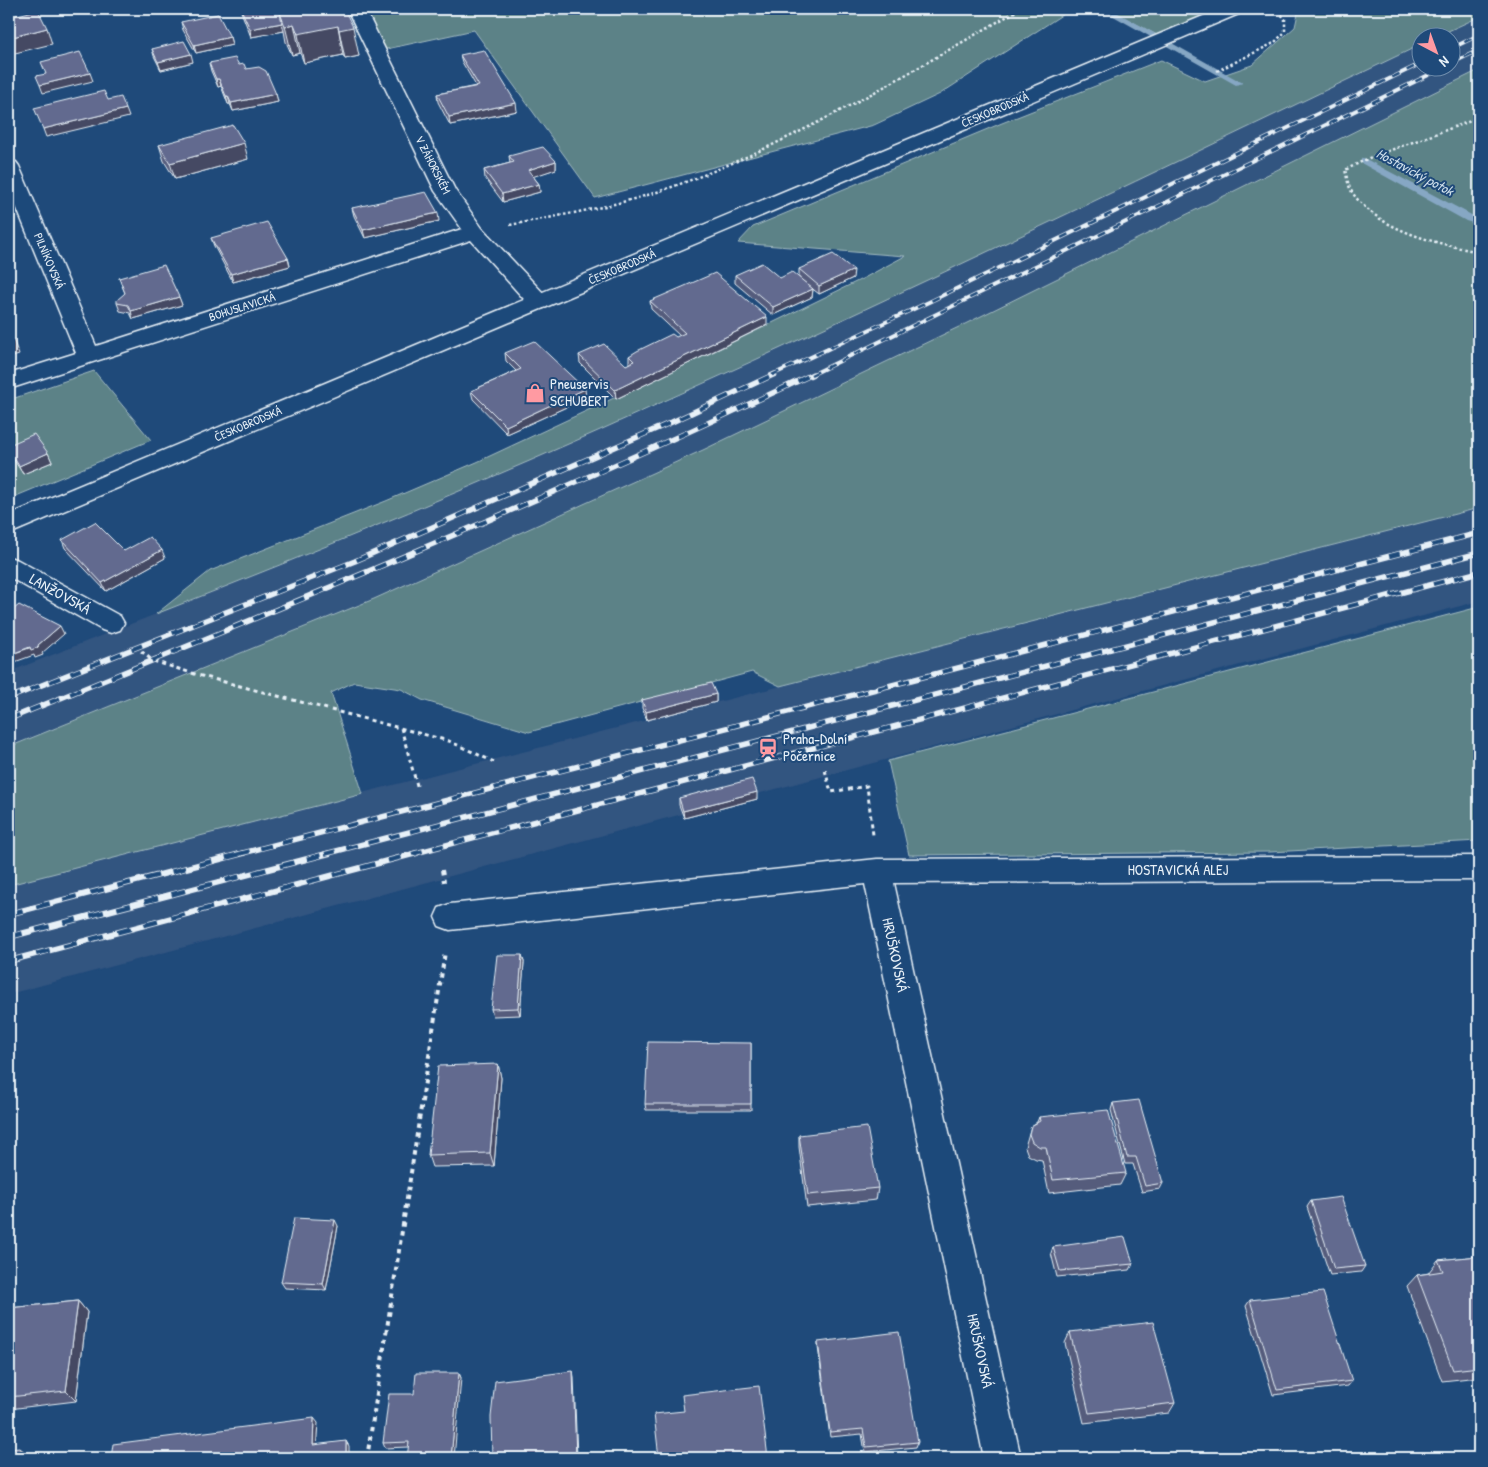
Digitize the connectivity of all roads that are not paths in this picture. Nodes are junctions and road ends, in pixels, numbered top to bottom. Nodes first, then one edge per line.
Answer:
1 (356, 9) edge
2 (1235, 9) edge
3 (9, 166) edge
4 (475, 232) junction
5 (539, 302) junction
6 (89, 356) junction
7 (9, 382) edge
8 (9, 525) edge
9 (9, 566) edge
10 (111, 623) road end
11 (1479, 868) edge
12 (877, 871) junction
13 (450, 917) road end
14 (1003, 1458) edge

1 - 4 street, V ZÁHORSKÉM
2 - 5 street, ČESKOBRODSKÁ
3 - 6 street, PILNÍKOVSKÁ
4 - 5 street, V ZÁHORSKÉM
4 - 6 street, BOHUSLAVICKÁ
5 - 8 street, ČESKOBRODSKÁ
6 - 7 street, BOHUSLAVICKÁ
9 - 10 street, LANŽOVSKÁ
11 - 12 street, HOSTAVICKÁ ALEJ
12 - 13 street
12 - 14 street, HRUŠKOVSKÁ

